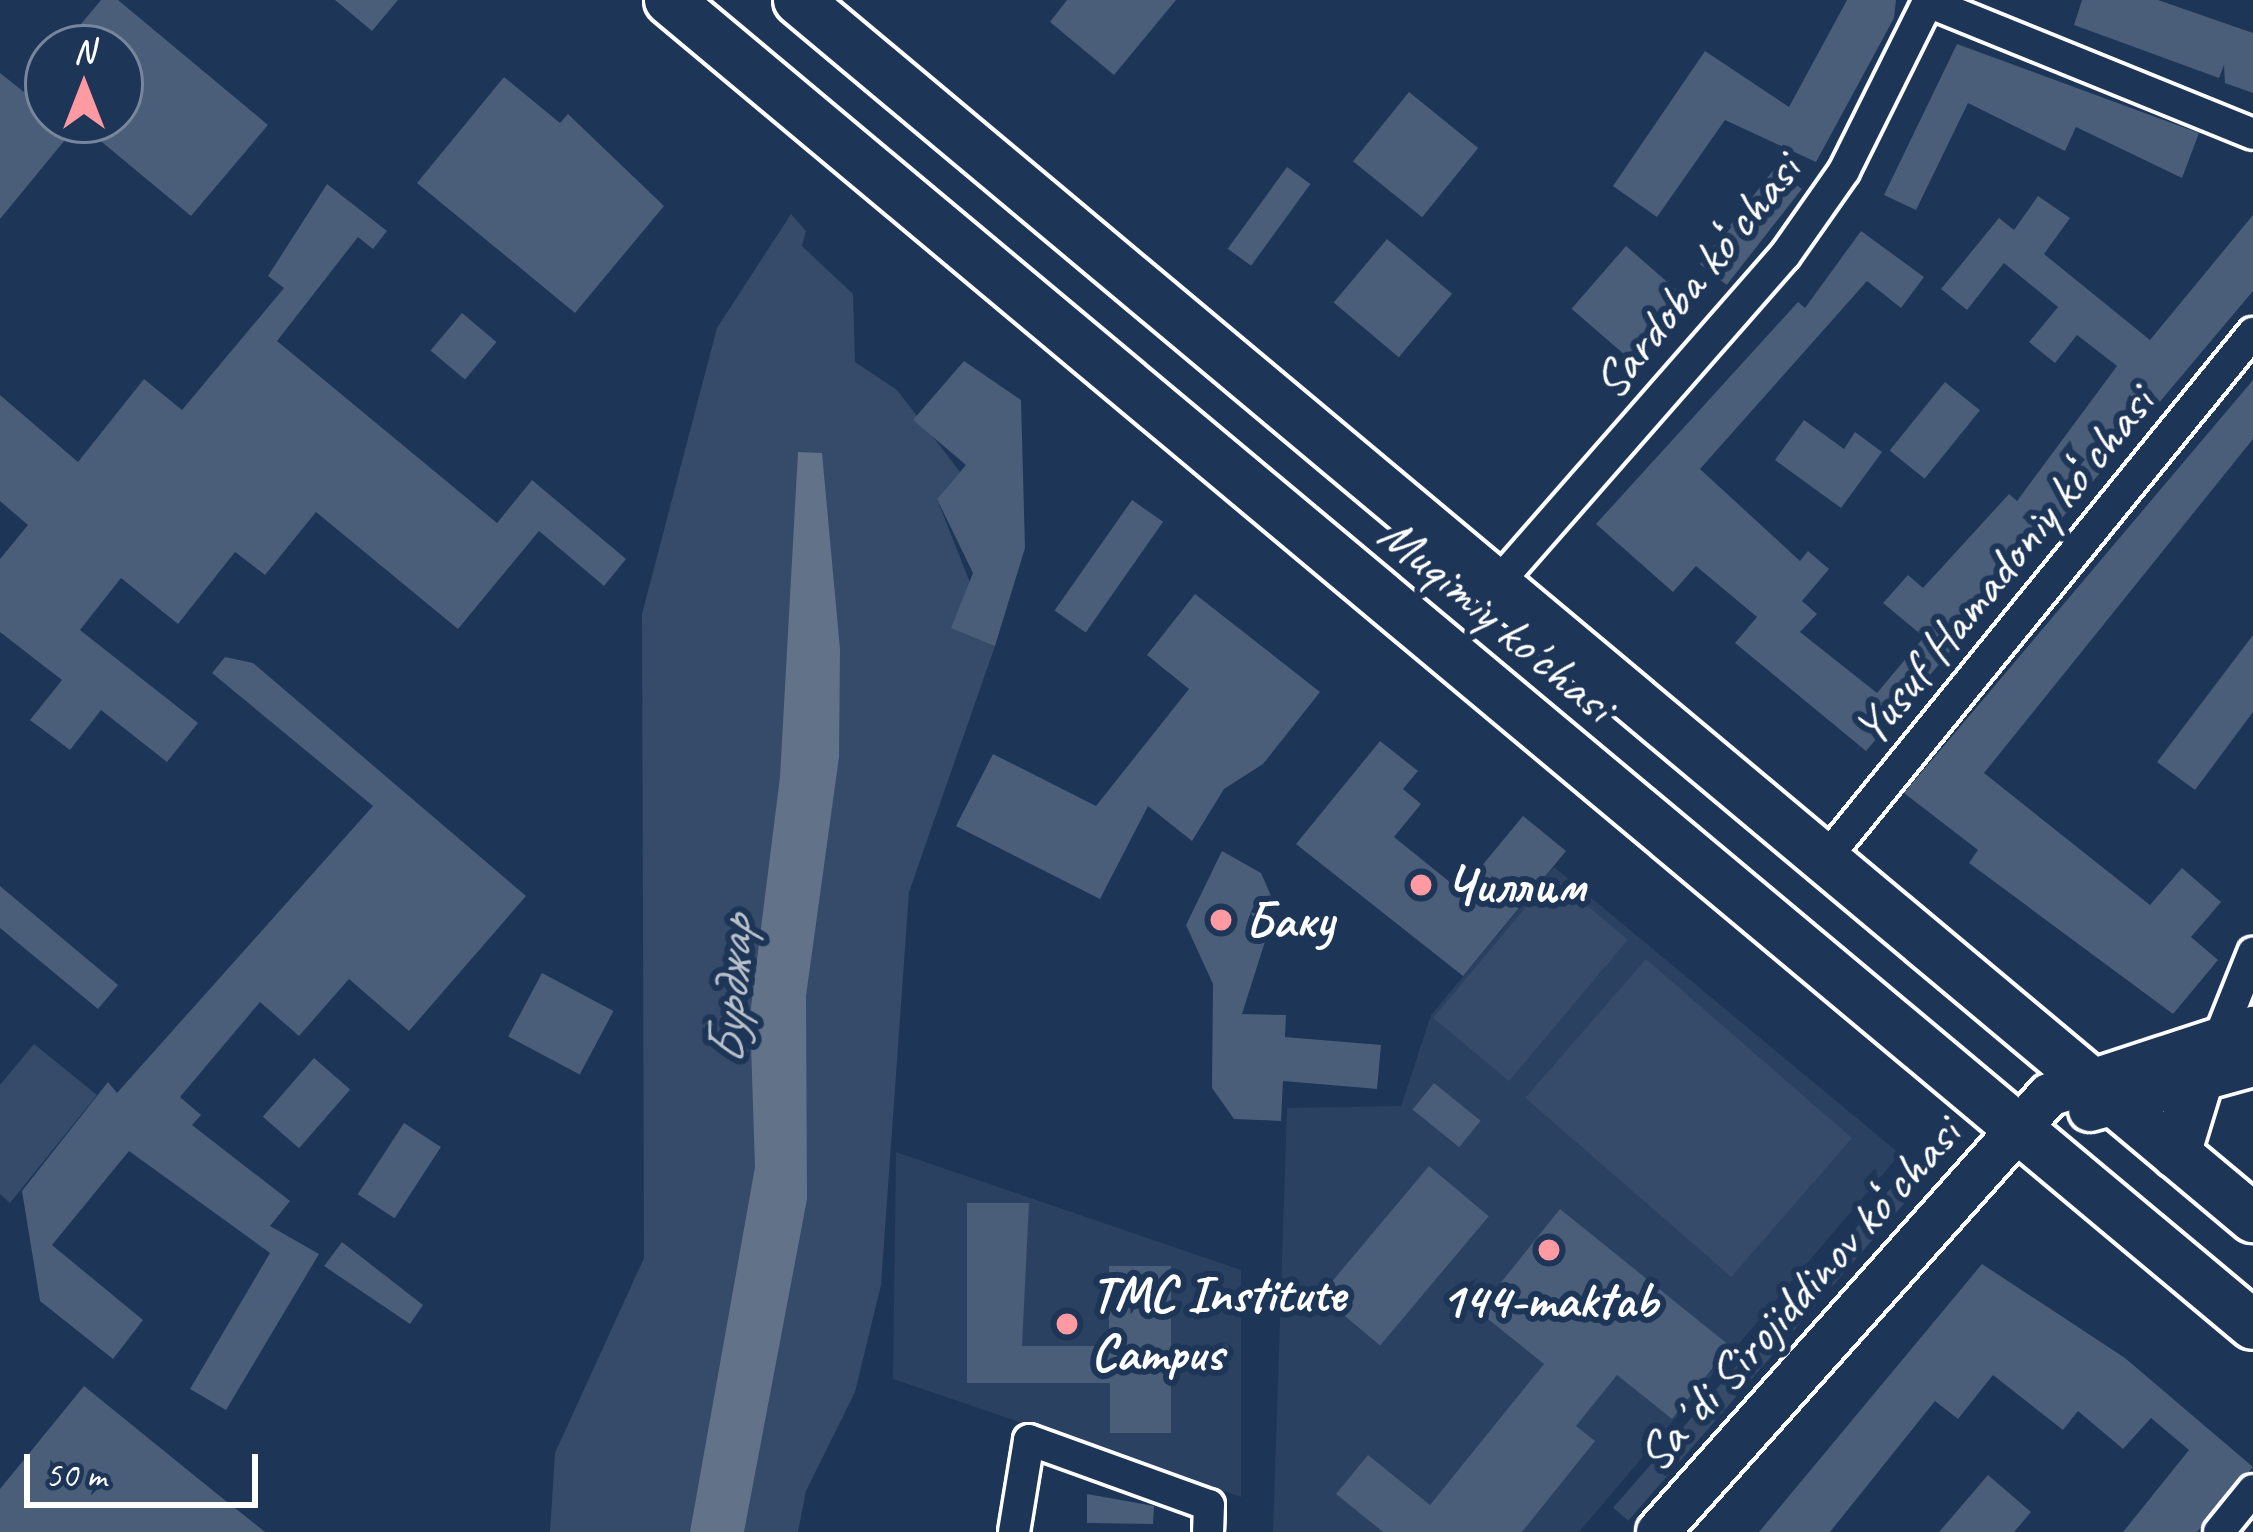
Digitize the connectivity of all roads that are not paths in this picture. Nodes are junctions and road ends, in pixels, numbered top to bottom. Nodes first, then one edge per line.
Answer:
1 (669, 0) edge
2 (798, 0) edge
3 (1928, 1) edge
4 (921, 104) junction
5 (2253, 134) edge
6 (866, 166) junction
7 (2253, 333) edge
8 (1496, 585) junction
9 (1588, 662) junction
10 (1538, 728) junction
11 (1826, 859) junction
12 (2253, 953) edge
13 (2236, 1033) edge
14 (2253, 1065) edge
15 (2198, 1082) junction
16 (2068, 1091) junction
17 (2176, 1154) junction
18 (2253, 1218) edge
19 (2253, 1325) edge
20 (2253, 1490) edge
21 (1014, 1532) edge
22 (1208, 1532) edge
23 (1658, 1532) edge
24 (2219, 1532) edge

1 - 6 main road, Muqimiy ko'chasi
2 - 4 main road, Muqimiy ko'chasi
3 - 5 street
3 - 8 street, Sardoba koʻchasi
4 - 6 main road
4 - 8 main road, Muqimiy ko'chasi
6 - 10 main road, Muqimiy ko'chasi
7 - 11 street, Yusuf Hamadoniy koʻchasi
8 - 9 main road, Muqimiy ko'chasi
9 - 10 main road
9 - 11 main road, Muqimiy ko'chasi
10 - 16 main road, Muqimiy ko'chasi
11 - 16 main road, Muqimiy ko'chasi
12 - 13 street
13 - 16 street
14 - 15 street
15 - 16 street
15 - 17 main road
16 - 17 main road, Muqimiy ko'chasi
16 - 19 main road, Muqimiy ko'chasi
16 - 23 street, Saʼdi Sirojiddinov koʻchasi
17 - 18 main road, Muqimiy ko'chasi
20 - 24 street
21 - 22 street

